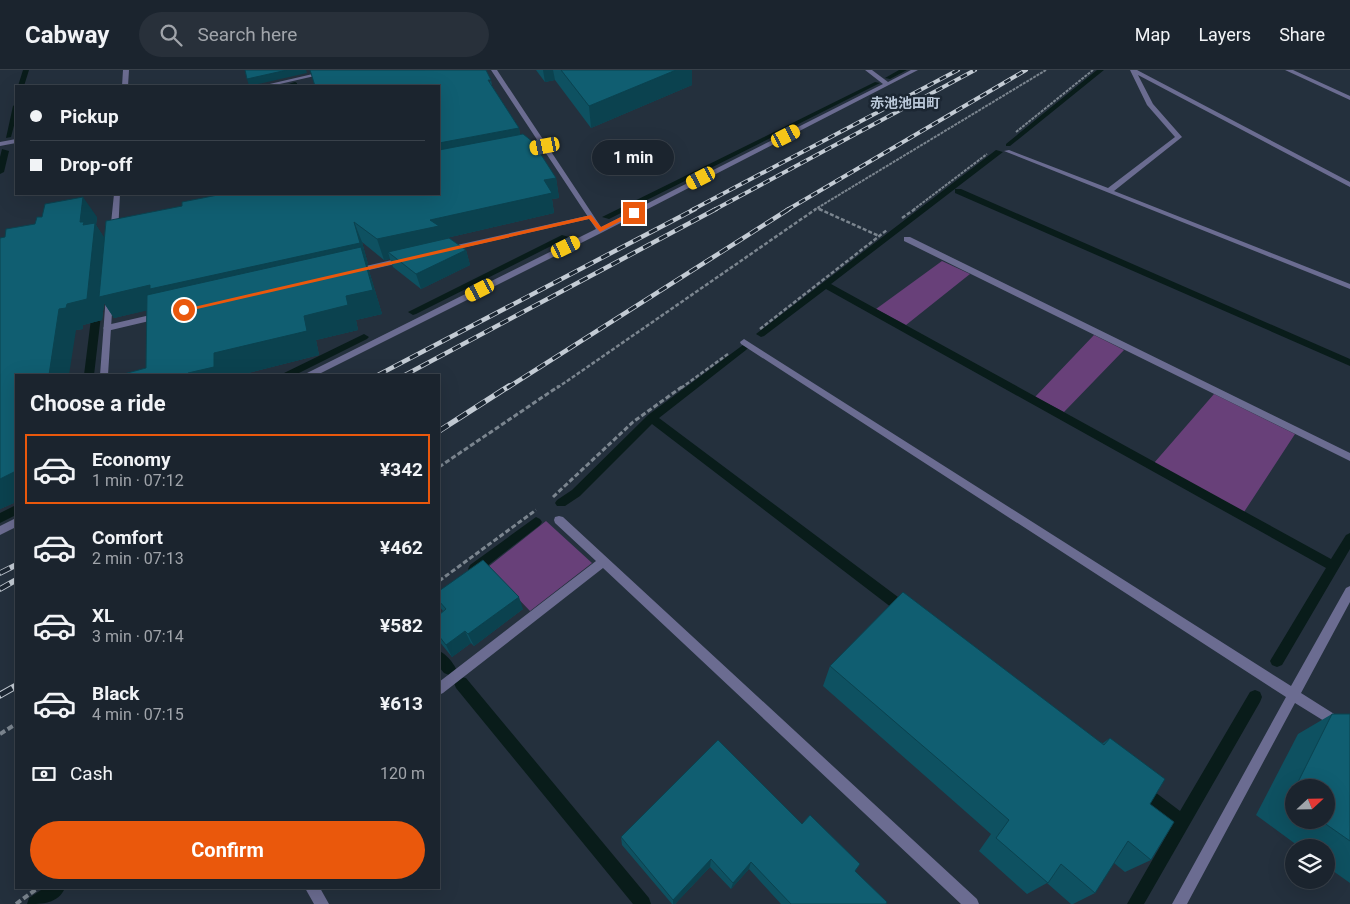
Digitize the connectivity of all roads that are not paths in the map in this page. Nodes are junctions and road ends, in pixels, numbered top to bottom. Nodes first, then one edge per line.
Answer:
1 (126, 70) edge
2 (338, 70) edge
3 (494, 70) edge
4 (868, 70) edge
5 (915, 70) edge
6 (1133, 70) edge
7 (1288, 70) edge
8 (301, 78) junction
9 (887, 84) junction
10 (125, 85) edge
11 (269, 85) edge
12 (303, 85) edge
13 (1350, 98) edge
14 (15, 141) edge
15 (0, 144) edge
16 (545, 146) junction
17 (535, 148) edge
18 (1007, 151) dead end
19 (1350, 186) edge
20 (1109, 191) junction
21 (117, 195) edge
22 (591, 217) junction
23 (600, 230) junction
24 (124, 231) edge
25 (114, 233) junction
26 (907, 239) dead end
27 (114, 242) edge
28 (436, 252) edge
29 (417, 257) edge
30 (349, 272) edge
31 (1350, 287) edge
32 (110, 290) edge
33 (165, 314) edge
34 (107, 328) junction
35 (744, 342) road end
36 (104, 374) edge
37 (312, 374) edge
38 (1350, 457) edge
39 (559, 520) dead end
40 (15, 523) edge
41 (0, 531) edge
42 (604, 562) junction
43 (1350, 591) edge
44 (440, 688) edge
45 (1294, 694) junction
46 (1350, 731) edge
47 (313, 889) edge
48 (322, 904) edge
49 (972, 904) edge
50 (1179, 904) edge

1 - 10 street
2 - 8 street
3 - 16 street
4 - 9 street
5 - 9 street
6 - 19 street
6 - 20 street
7 - 13 street
8 - 11 street
8 - 12 street
9 - 23 street
14 - 15 street
16 - 17 street
16 - 22 street
18 - 20 street
20 - 31 street
21 - 25 street
22 - 23 street
22 - 28 street
23 - 37 street
24 - 25 street
25 - 27 street
26 - 38 street
29 - 30 street
32 - 34 street
33 - 34 street
34 - 36 street
35 - 45 street
39 - 42 street
40 - 41 street
42 - 44 street
42 - 49 street
43 - 45 street
45 - 46 street
45 - 50 street
47 - 48 street

